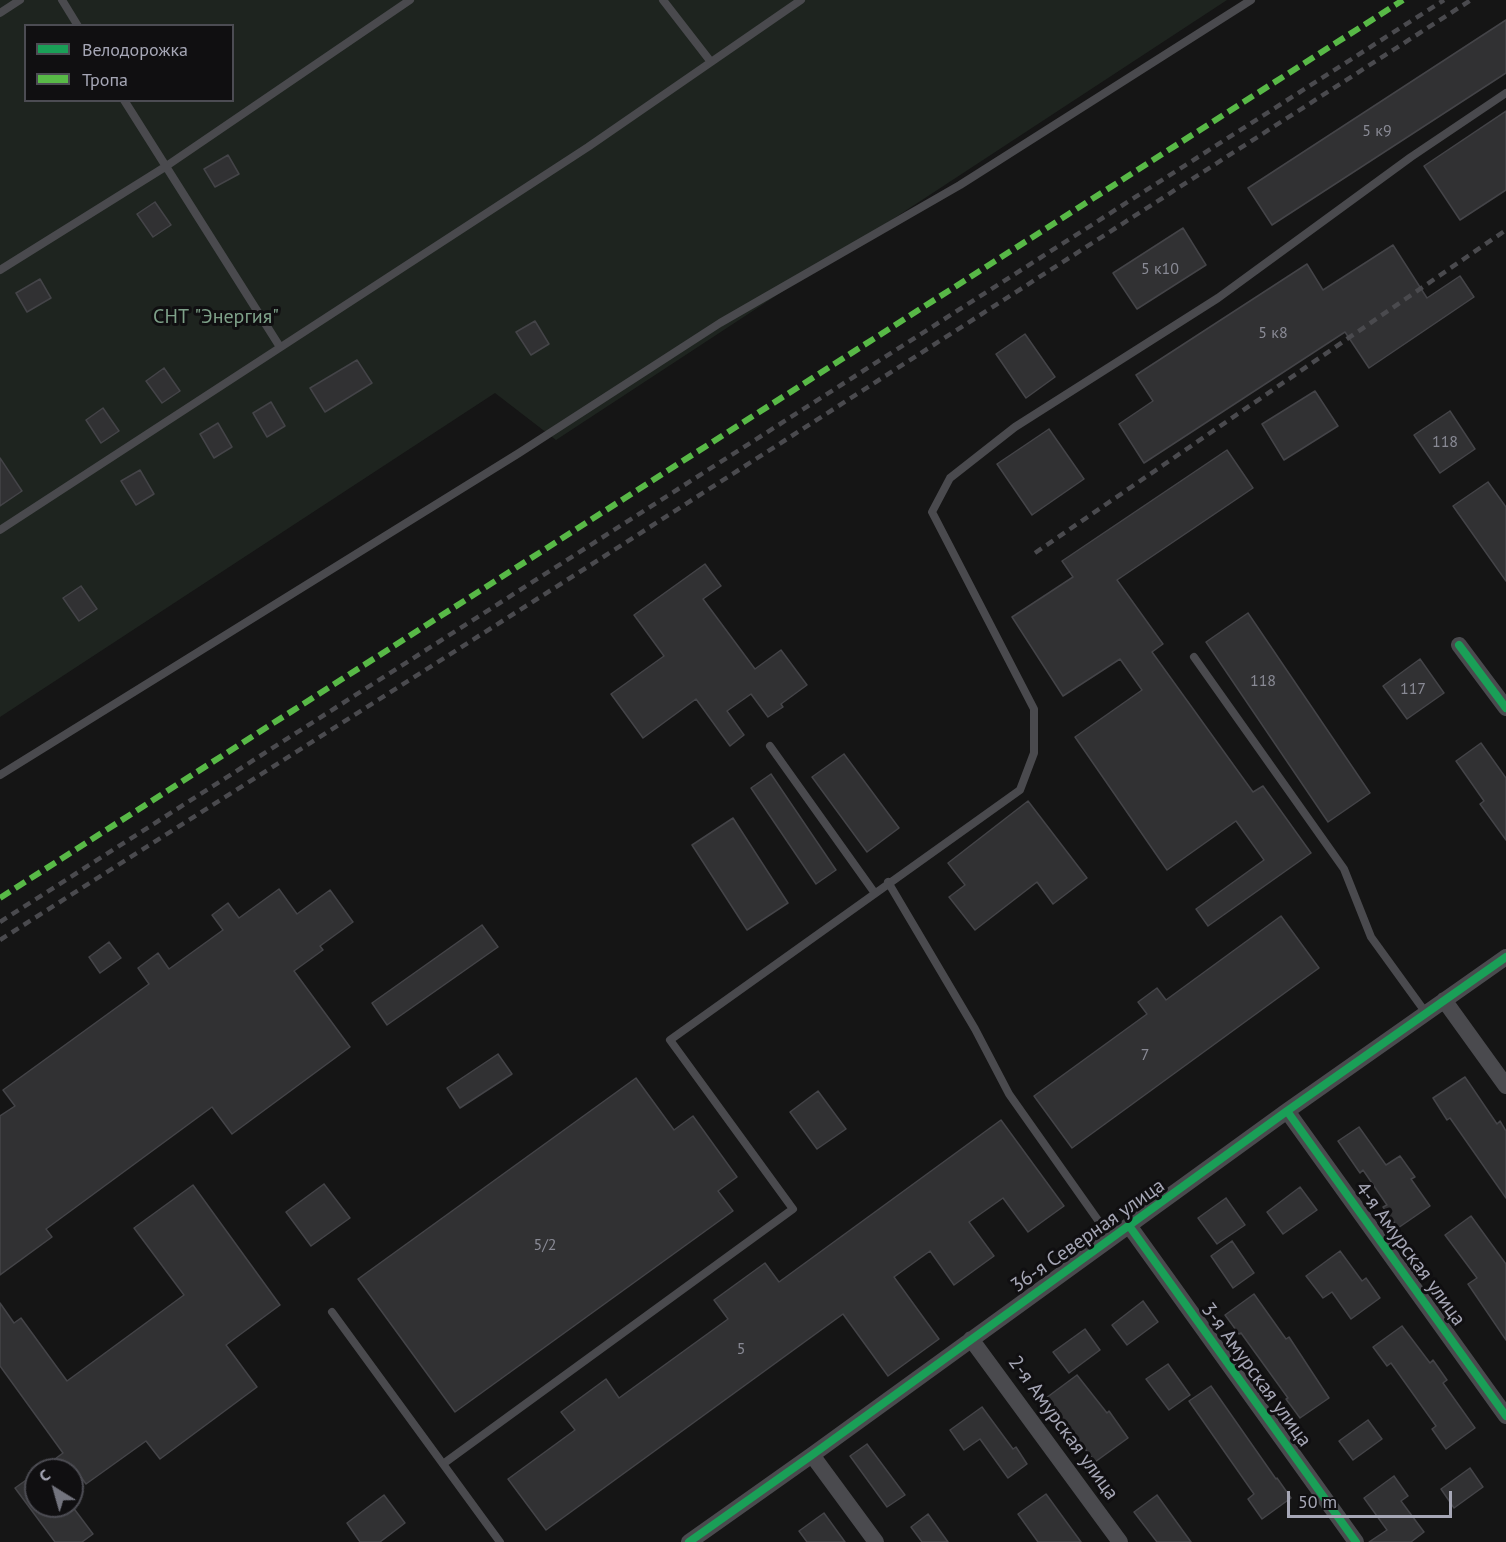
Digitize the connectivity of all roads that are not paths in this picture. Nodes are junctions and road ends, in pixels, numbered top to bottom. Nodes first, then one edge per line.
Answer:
1 (20, 0) edge
2 (62, 0) edge
3 (410, 0) edge
4 (663, 0) edge
5 (801, 0) edge
6 (1251, 0) edge
7 (0, 13) edge
8 (77, 24) edge
9 (711, 62) junction
10 (1506, 93) edge
11 (125, 102) edge
12 (165, 167) junction
13 (0, 270) edge
14 (280, 347) junction
15 (0, 530) edge
16 (1459, 645) dead end
17 (1194, 657) dead end
18 (1506, 708) edge
19 (770, 746) dead end
20 (0, 775) edge
21 (888, 882) junction
22 (874, 892) junction
23 (1506, 957) edge
24 (1443, 1000) junction
25 (1426, 1013) junction
26 (1506, 1086) edge
27 (1287, 1112) junction
28 (1130, 1227) junction
29 (1112, 1240) junction
30 (332, 1312) dead end
31 (971, 1339) junction
32 (1506, 1416) edge
33 (812, 1455) junction
34 (443, 1464) junction
35 (500, 1542) edge
36 (688, 1542) edge
37 (876, 1542) edge
38 (1120, 1542) edge
39 (1356, 1542) edge

1 - 7 lane
2 - 8 lane
3 - 12 lane
4 - 9 lane
5 - 9 lane
6 - 20 lane
9 - 14 lane
10 - 21 lane
11 - 12 lane
12 - 13 lane
12 - 14 lane
14 - 15 lane
16 - 18 street
17 - 25 lane
19 - 22 lane
21 - 22 lane
21 - 29 lane
22 - 34 lane
23 - 24 street, 36-я Северная улица
24 - 25 street, 36-я Северная улица
24 - 26 street
25 - 27 street, 36-я Северная улица
27 - 28 street, 36-я Северная улица
27 - 32 street, 4-я Амурская улица
28 - 29 street, 36-я Северная улица
28 - 39 street, 3-я Амурская улица
29 - 31 street, 36-я Северная улица
30 - 34 lane
31 - 33 street, 36-я Северная улица
31 - 38 street, 2-я Амурская улица
33 - 36 street, 36-я Северная улица
33 - 37 street
34 - 35 lane

